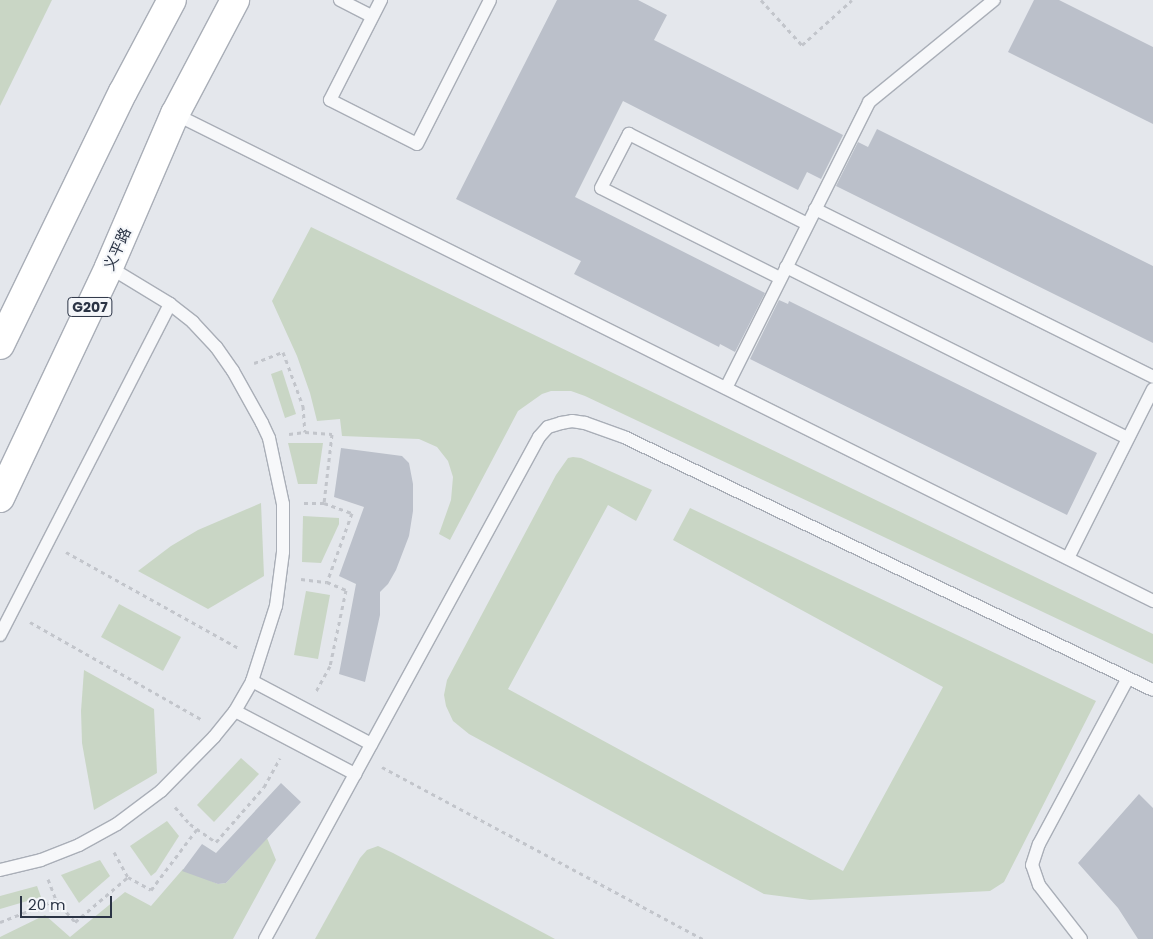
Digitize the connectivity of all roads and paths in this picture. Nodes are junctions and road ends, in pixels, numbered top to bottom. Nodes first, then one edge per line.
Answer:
1 (172, 0) edge
2 (235, 0) edge
3 (340, 0) edge
4 (380, 0) edge
5 (490, 0) edge
6 (761, 0) edge
7 (852, 0) edge
8 (994, 0) edge
9 (372, 16) junction
10 (175, 114) junction
11 (815, 209) junction
12 (807, 224) junction
13 (109, 267) junction
14 (783, 273) junction
15 (170, 304) junction
16 (0, 344) edge
17 (233, 371) junction
18 (1153, 376) edge
19 (726, 388) junction
20 (1153, 388) edge
21 (305, 432) junction
22 (269, 438) junction
23 (1128, 438) junction
24 (0, 498) edge
25 (324, 503) junction
26 (283, 504) junction
27 (48, 542) junction
28 (1068, 558) junction
29 (327, 582) dead end
30 (1152, 599) edge
31 (12, 612) junction
32 (0, 635) edge
33 (260, 660) junction
34 (1128, 678) junction
35 (252, 681) junction
36 (1153, 690) edge
37 (235, 710) junction
38 (220, 730) junction
39 (371, 744) junction
40 (364, 757) junction
41 (355, 774) junction
42 (197, 829) dead end
43 (102, 833) junction
44 (41, 860) junction
45 (0, 870) edge
46 (128, 877) junction
47 (56, 900) junction
48 (0, 922) edge
49 (265, 939) edge
50 (704, 939) edge
51 (1081, 939) edge

1 - 16 highway
2 - 10 highway, 义平路 / G207
3 - 9 lane
4 - 9 lane
5 - 9 lane
6 - 7 path
8 - 11 lane
10 - 13 highway, 义平路 / G207
10 - 19 lane
11 - 12 lane
11 - 18 lane
12 - 14 lane
12 - 14 lane
13 - 15 lane
13 - 24 highway, 义平路 / G207
14 - 19 lane
14 - 23 lane
15 - 17 lane
15 - 27 lane
17 - 21 path
17 - 22 lane
19 - 28 lane
20 - 23 lane
21 - 22 path
21 - 25 path
22 - 26 lane
23 - 28 lane
25 - 26 path
25 - 29 path
26 - 33 lane
27 - 31 lane
27 - 33 path
28 - 30 lane
31 - 32 lane
31 - 38 path
33 - 35 lane
34 - 36 lane
34 - 39 lane
34 - 51 lane
35 - 37 lane
35 - 39 lane
37 - 38 lane
37 - 41 lane
38 - 43 lane
39 - 40 lane
40 - 41 lane
40 - 50 path
41 - 49 lane
42 - 46 path
43 - 44 lane
43 - 46 path
44 - 45 lane
44 - 47 path
46 - 47 path
47 - 48 path

